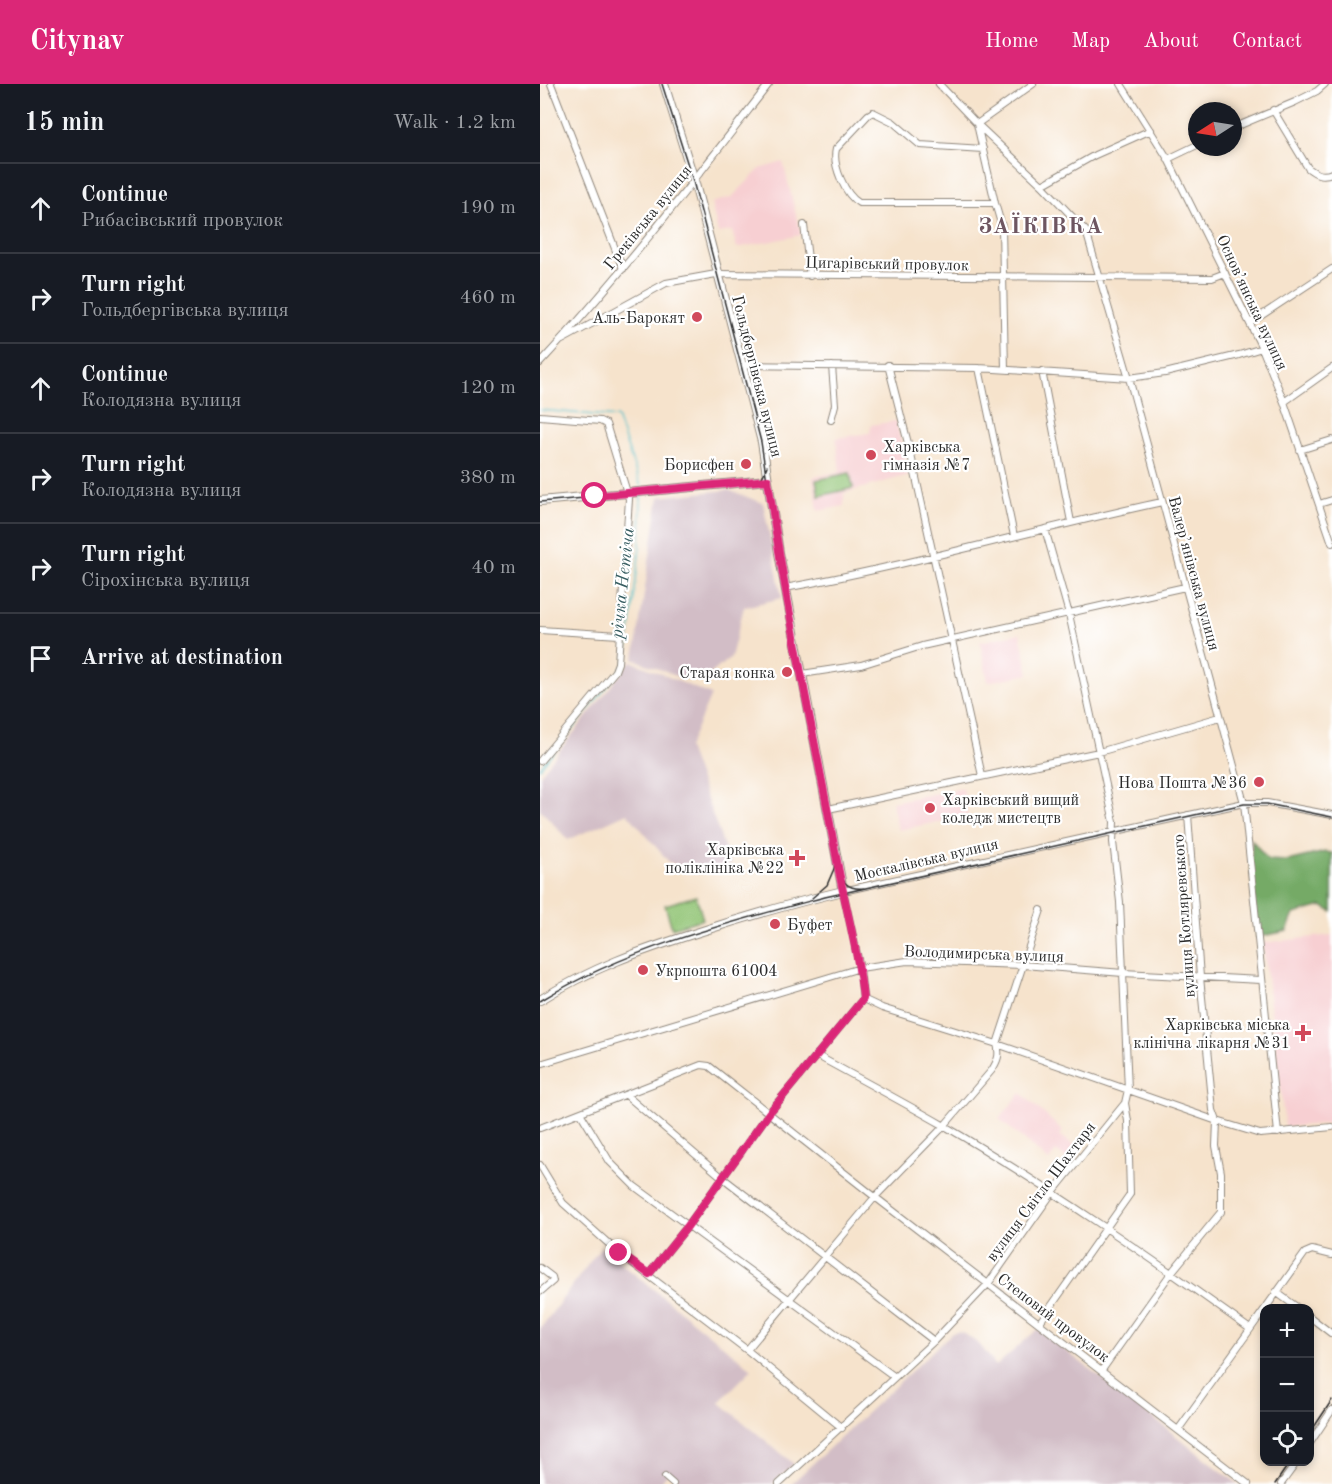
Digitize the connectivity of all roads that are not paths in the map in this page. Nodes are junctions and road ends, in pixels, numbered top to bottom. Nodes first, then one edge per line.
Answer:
1 (551, 84) edge
2 (664, 84) edge
3 (769, 84) edge
4 (939, 84) edge
5 (1034, 84) edge
6 (1121, 84) edge
7 (1325, 84) edge
8 (1273, 111) junction
9 (977, 124) junction
10 (1242, 124) edge
11 (1151, 130) junction
12 (982, 149) junction
13 (1188, 149) edge
14 (1168, 159) junction
15 (1332, 173) edge
16 (694, 180) junction
17 (1042, 185) junction
18 (995, 203) junction
19 (804, 225) dead end
20 (1332, 268) edge
21 (623, 269) junction
22 (1225, 273) junction
23 (719, 274) junction
24 (810, 276) junction
25 (1004, 278) junction
26 (1099, 278) junction
27 (1250, 323) junction
28 (562, 340) junction
29 (1262, 348) junction
30 (540, 363) edge
31 (743, 365) junction
32 (888, 365) junction
33 (832, 366) junction
34 (979, 368) junction
35 (1005, 369) junction
36 (1332, 369) edge
37 (1042, 371) junction
38 (1129, 378) junction
39 (1284, 402) junction
40 (540, 416) edge
41 (831, 420) dead end
42 (1332, 440) edge
43 (1300, 450) junction
44 (768, 480) junction
45 (628, 494) junction
46 (1332, 500) edge
47 (540, 501) edge
48 (1162, 502) junction
49 (1319, 504) junction
50 (1071, 522) junction
51 (1045, 529) junction
52 (1014, 536) junction
53 (1332, 543) edge
54 (932, 557) junction
55 (1185, 587) junction
56 (785, 588) junction
57 (1069, 614) junction
58 (540, 630) edge
59 (619, 635) junction
60 (951, 641) junction
61 (801, 675) junction
62 (1220, 717) junction
63 (1099, 752) junction
64 (540, 761) edge
65 (982, 776) junction
66 (1244, 803) junction
67 (828, 809) junction
68 (1188, 815) junction
69 (1332, 815) edge
70 (1115, 831) junction
71 (843, 891) junction
72 (1041, 909) dead end
73 (1023, 965) junction
74 (860, 968) junction
75 (1123, 974) junction
76 (1200, 976) junction
77 (1261, 980) junction
78 (863, 999) junction
79 (540, 1000) edge
80 (997, 1044) junction
81 (816, 1055) junction
82 (540, 1064) edge
83 (1128, 1090) junction
84 (626, 1095) junction
85 (1125, 1103) junction
86 (769, 1113) junction
87 (581, 1114) junction
88 (1217, 1121) junction
89 (944, 1126) junction
90 (1332, 1127) edge
91 (540, 1128) edge
92 (1278, 1133) junction
93 (540, 1165) edge
94 (723, 1178) junction
95 (1052, 1193) junction
96 (875, 1197) junction
97 (687, 1227) junction
98 (1106, 1228) junction
99 (1332, 1255) edge
100 (824, 1257) junction
101 (543, 1270) edge
102 (1171, 1273) junction
103 (649, 1274) junction
104 (988, 1284) junction
105 (540, 1292) edge
106 (1276, 1292) junction
107 (788, 1298) junction
108 (1292, 1304) edge
109 (1314, 1320) edge
110 (1040, 1323) junction
111 (1250, 1329) junction
112 (1332, 1334) edge
113 (934, 1341) junction
114 (747, 1350) junction
115 (1102, 1370) junction
116 (895, 1377) junction
117 (1332, 1410) edge
118 (842, 1428) junction
119 (1178, 1430) junction
120 (1314, 1437) edge
121 (1294, 1466) edge
122 (665, 1477) dead end
123 (673, 1484) edge
124 (779, 1484) edge
125 (1248, 1484) edge
126 (1281, 1484) edge

1 - 21 street
2 - 16 main road, Гольдбергівська вулиця
3 - 16 street, Греківська вулиця
4 - 9 street, Валер’янівська вулиця
5 - 9 street
6 - 11 street, Основ’янська вулиця
7 - 8 street
8 - 10 street
8 - 15 street
9 - 12 street
9 - 17 street, Валер’янівська вулиця
11 - 14 street, Основ’янська вулиця
11 - 17 street
12 - 18 street
12 - 18 street
13 - 14 street
14 - 22 street, Основ’янська вулиця
16 - 21 street, Греківська вулиця
16 - 23 main road, Гольдбергівська вулиця
17 - 26 street, Валер’янівська вулиця
18 - 25 street
19 - 24 street
20 - 27 street
21 - 28 street, Греківська вулиця
22 - 26 street, Цигарівський провулок
22 - 27 street, Основ’янська вулиця
23 - 24 street, Цигарівський провулок
23 - 28 street, Цигарівський провулок
23 - 31 main road, Гольдбергівська вулиця
24 - 25 street, Цигарівський провулок
25 - 26 street, Цигарівський провулок
25 - 35 street
26 - 38 street, Валер’янівська вулиця
27 - 29 street, Основ’янська вулиця
28 - 30 street, Греківська вулиця
29 - 38 street
29 - 39 street, Основ’янська вулиця
31 - 33 street
31 - 44 main road, Гольдбергівська вулиця
32 - 33 street
32 - 34 street
32 - 54 street
33 - 41 street
34 - 35 street
34 - 52 street
35 - 37 street
36 - 39 street
37 - 38 street
37 - 50 street
38 - 48 street, Валер’янівська вулиця
39 - 43 street, Основ’янська вулиця
40 - 45 street
42 - 43 street
43 - 49 street, Основ’янська вулиця
44 - 45 main road
44 - 56 main road, Гольдбергівська вулиця
45 - 47 main road
45 - 59 street
46 - 49 street
48 - 50 street
48 - 55 street, Валер’янівська вулиця
49 - 53 street, Основ’янська вулиця
50 - 51 street
51 - 52 street
51 - 57 street, вулиця Світло Шахтаря
52 - 54 street
54 - 56 street
54 - 60 street
55 - 57 street
55 - 62 street, Валер’янівська вулиця
56 - 61 main road, Гольдбергівська вулиця
57 - 60 street
57 - 63 street, вулиця Світло Шахтаря
58 - 59 street
59 - 64 street
60 - 61 street
60 - 65 street
61 - 67 main road, Гольдбергівська вулиця
62 - 63 street
62 - 66 street, Валер’янівська вулиця
63 - 65 street
63 - 70 street, вулиця Світло Шахтаря
65 - 67 street
66 - 68 street, Москалівська вулиця
66 - 69 street, Москалівська вулиця
66 - 77 street, Валер’янівська вулиця
67 - 71 main road, Гольдбергівська вулиця
68 - 70 street, Москалівська вулиця
68 - 76 street, вулиця Котляревського
70 - 71 street, Москалівська вулиця
70 - 75 street, вулиця Світло Шахтаря
71 - 74 street
71 - 79 main road, Москалівська вулиця
72 - 73 street
73 - 74 street, Володимирська вулиця
73 - 75 street, Володимирська вулиця
73 - 80 street
74 - 78 street
74 - 82 street, Володимирська вулиця
75 - 76 street, Володимирська вулиця
75 - 83 street, вулиця Світло Шахтаря
76 - 77 street, Володимирська вулиця
76 - 88 street, вулиця Котляревського
77 - 92 street, Валер’янівська вулиця
78 - 80 street
78 - 81 street
80 - 83 street
80 - 89 street
81 - 86 street
81 - 89 street
83 - 85 street, вулиця Світло Шахтаря
83 - 88 street
84 - 86 street, Степовий провулок
84 - 87 street
84 - 94 street
85 - 95 street, вулиця Світло Шахтаря
85 - 98 street
86 - 94 street
86 - 96 street, Степовий провулок
87 - 91 street
87 - 97 street
88 - 92 street
88 - 102 street, вулиця Котляревського
89 - 95 street
89 - 96 street
90 - 92 street
93 - 103 street
94 - 97 street
94 - 100 street
95 - 98 street
95 - 104 street, вулиця Світло Шахтаря
96 - 100 street
96 - 104 street, Степовий провулок
97 - 103 street
97 - 107 street
98 - 102 street
98 - 110 street
99 - 106 street
100 - 107 street
100 - 113 street
101 - 105 street
102 - 111 street
102 - 115 street, вулиця Котляревського
103 - 114 street
104 - 110 street, Степовий провулок
104 - 113 street, вулиця Світло Шахтаря
106 - 108 street
106 - 111 street
107 - 114 street
107 - 116 street
109 - 112 street
110 - 115 street, Степовий провулок
111 - 119 street
113 - 116 street, вулиця Світло Шахтаря
114 - 118 street
115 - 119 street, Степовий провулок
116 - 118 street, вулиця Світло Шахтаря
117 - 120 street
118 - 124 street, вулиця Світло Шахтаря
119 - 125 street, Степовий провулок
121 - 126 street
122 - 123 street

